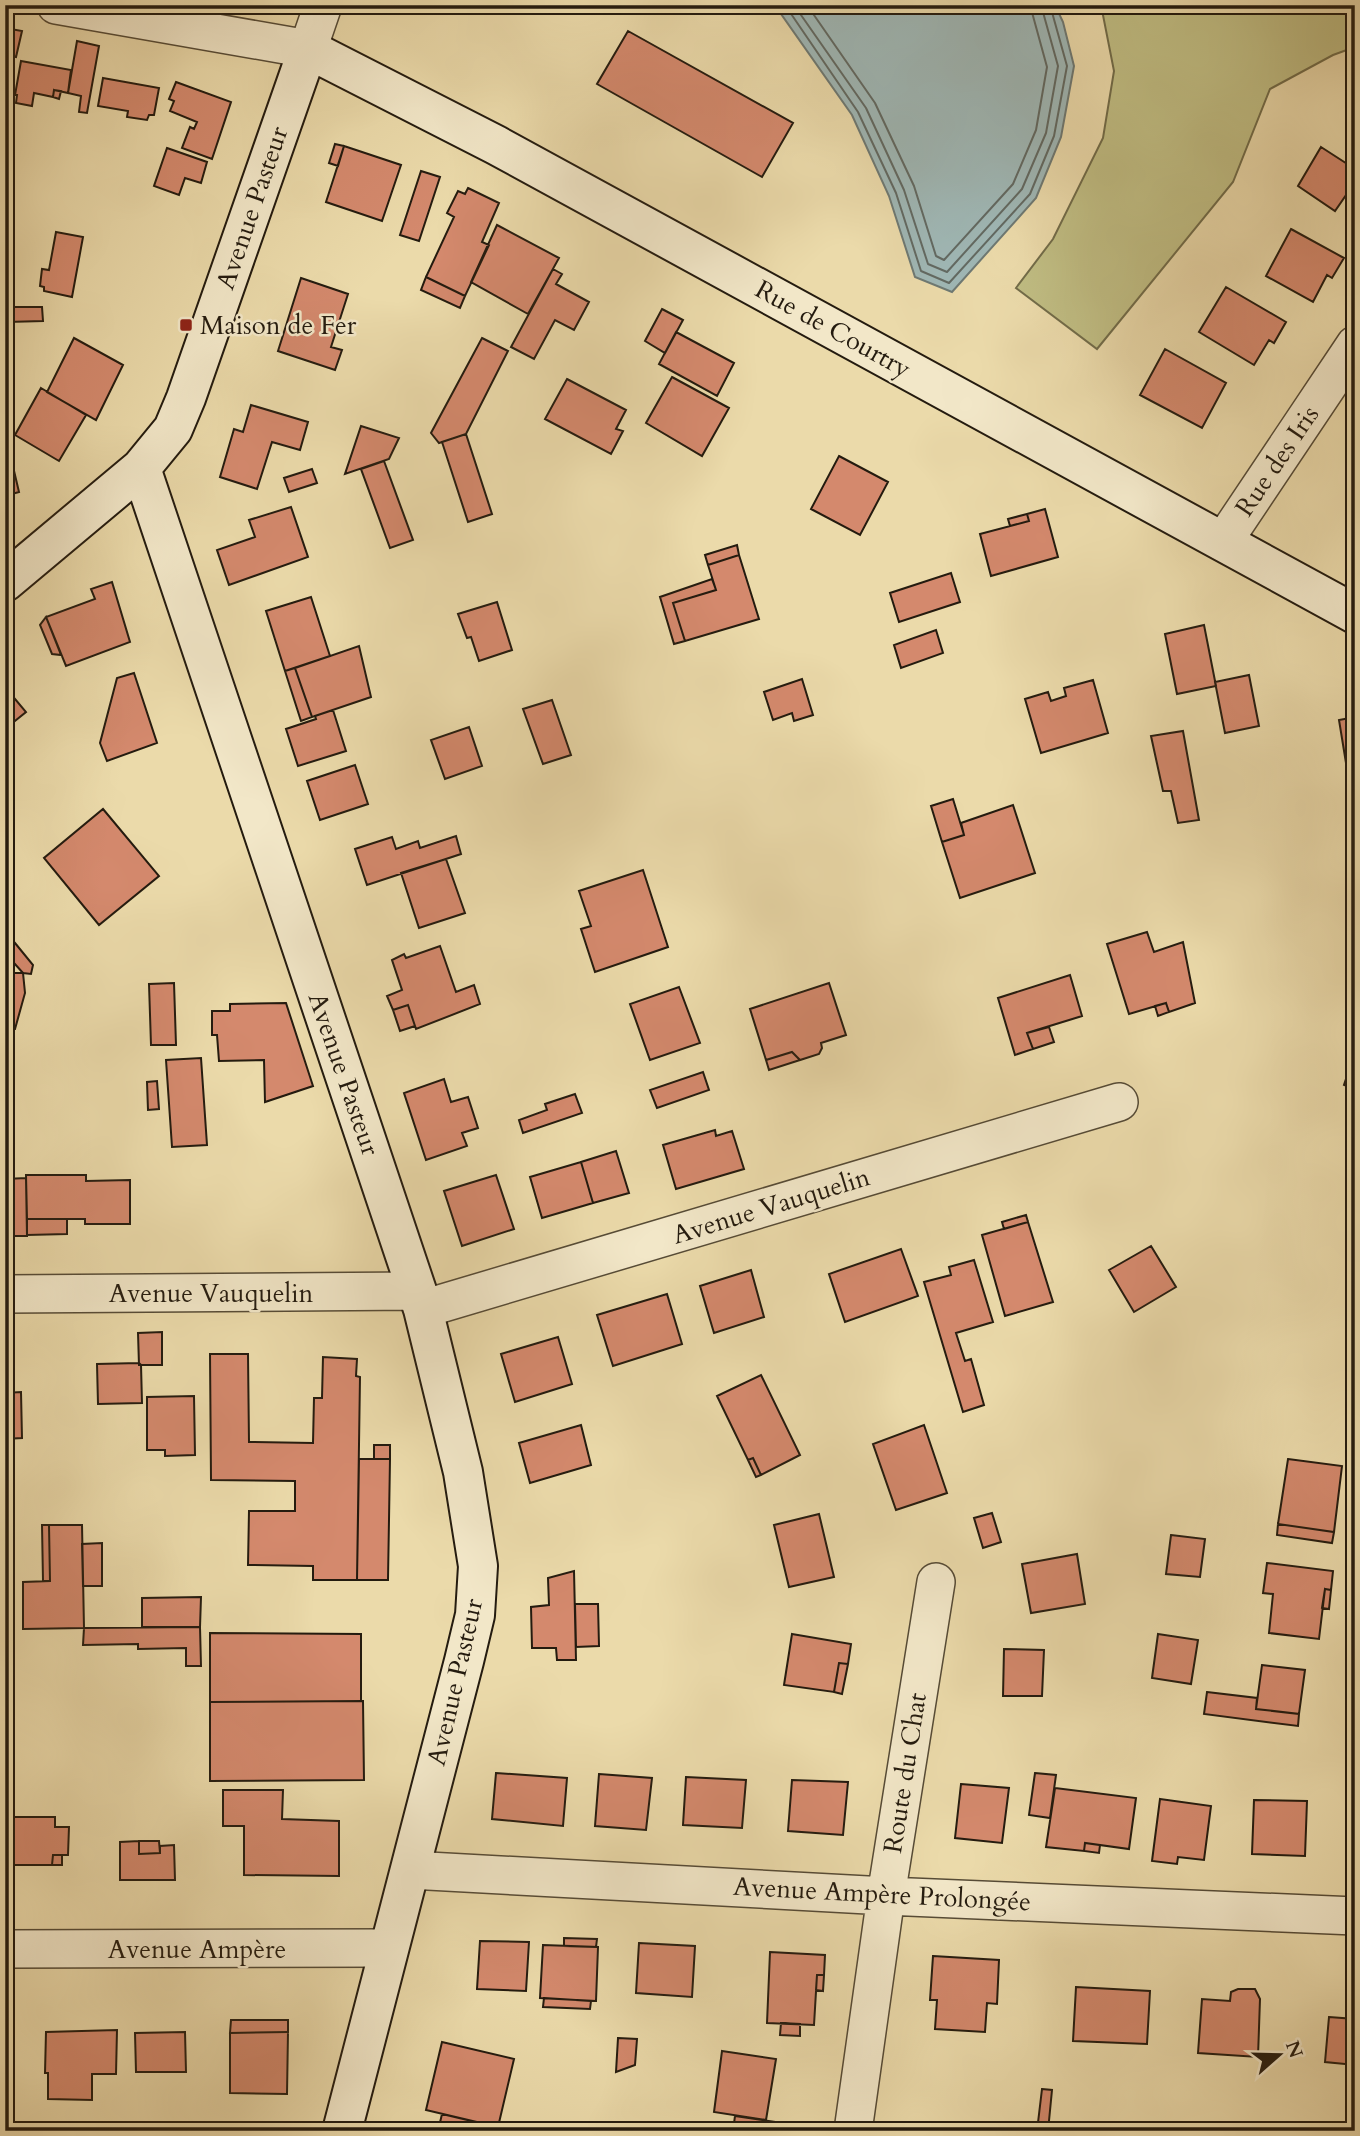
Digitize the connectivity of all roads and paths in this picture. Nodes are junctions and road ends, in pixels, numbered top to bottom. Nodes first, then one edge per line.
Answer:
1 (56, 5) edge
2 (323, 5) edge
3 (308, 49) junction
4 (1355, 345) edge
5 (141, 468) junction
6 (1223, 542) junction
7 (5, 582) edge
8 (1355, 614) edge
9 (1119, 1102) dead end
10 (5, 1294) edge
11 (420, 1300) junction
12 (936, 1582) dead end
13 (410, 1870) junction
14 (886, 1896) junction
15 (1355, 1916) edge
16 (388, 1948) junction
17 (5, 1949) edge
18 (342, 2131) edge
19 (853, 2131) edge

1 - 3 street
2 - 3 street
3 - 5 street, Avenue Pasteur
3 - 6 street, Rue de Courtry
4 - 6 street, Rue des Iris
5 - 7 street
5 - 11 street, Avenue Pasteur
6 - 8 street, Rue de Courtry
9 - 11 street, Avenue Vauquelin
10 - 11 street, Avenue Vauquelin
11 - 13 street, Avenue Pasteur
12 - 14 street, Route du Chat
13 - 14 street, Avenue Ampère Prolongée
13 - 16 street, Avenue Pasteur
14 - 15 street, Avenue Ampère Prolongée
14 - 19 street, Route du Chat
16 - 17 street, Avenue Ampère
16 - 18 street, Avenue Pasteur

